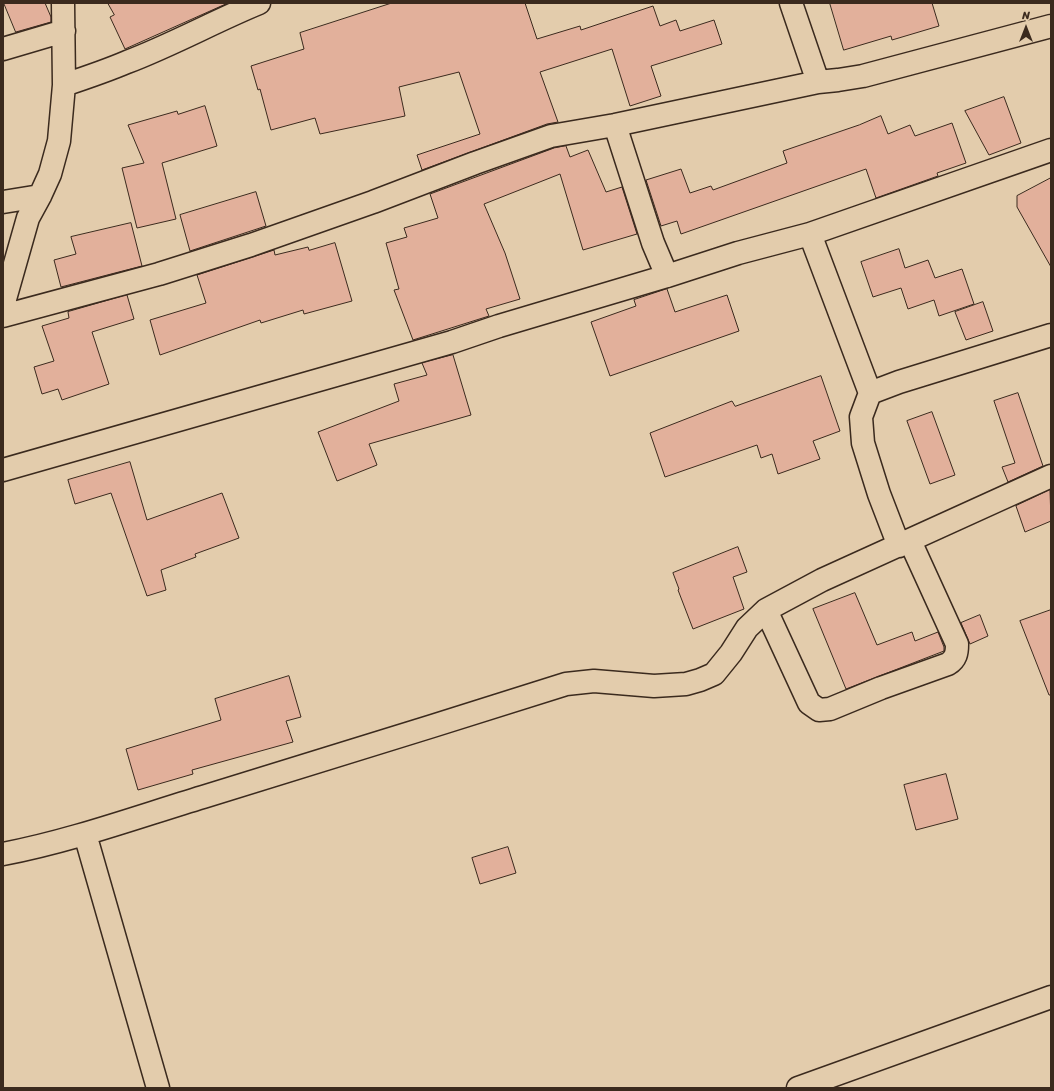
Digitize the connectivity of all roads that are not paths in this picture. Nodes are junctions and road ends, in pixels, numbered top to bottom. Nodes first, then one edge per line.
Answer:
1 (63, 3) edge
2 (259, 3) edge
3 (791, 3) edge
4 (1051, 26) edge
5 (64, 31) junction
6 (3, 49) edge
7 (818, 82) junction
8 (64, 85) junction
9 (615, 125) junction
10 (1051, 150) edge
11 (40, 196) junction
12 (3, 202) edge
13 (810, 234) junction
14 (667, 276) junction
15 (3, 306) edge
16 (3, 316) edge
17 (1051, 335) edge
18 (870, 393) junction
19 (3, 470) edge
20 (1051, 476) edge
21 (904, 544) junction
22 (766, 610) junction
23 (85, 834) junction
24 (3, 854) edge
25 (1051, 998) edge
26 (158, 1088) edge
27 (798, 1088) edge

1 - 5 street
2 - 8 street
3 - 7 street
4 - 7 street
5 - 6 street
5 - 8 street
7 - 9 street
8 - 11 street
9 - 14 street
9 - 16 street
10 - 13 street
11 - 12 street
11 - 15 street
13 - 14 street
13 - 18 street
14 - 19 street
17 - 18 street
18 - 21 street
20 - 21 street
21 - 22 street
21 - 22 street
22 - 23 street
23 - 24 street
23 - 26 street
25 - 27 street

